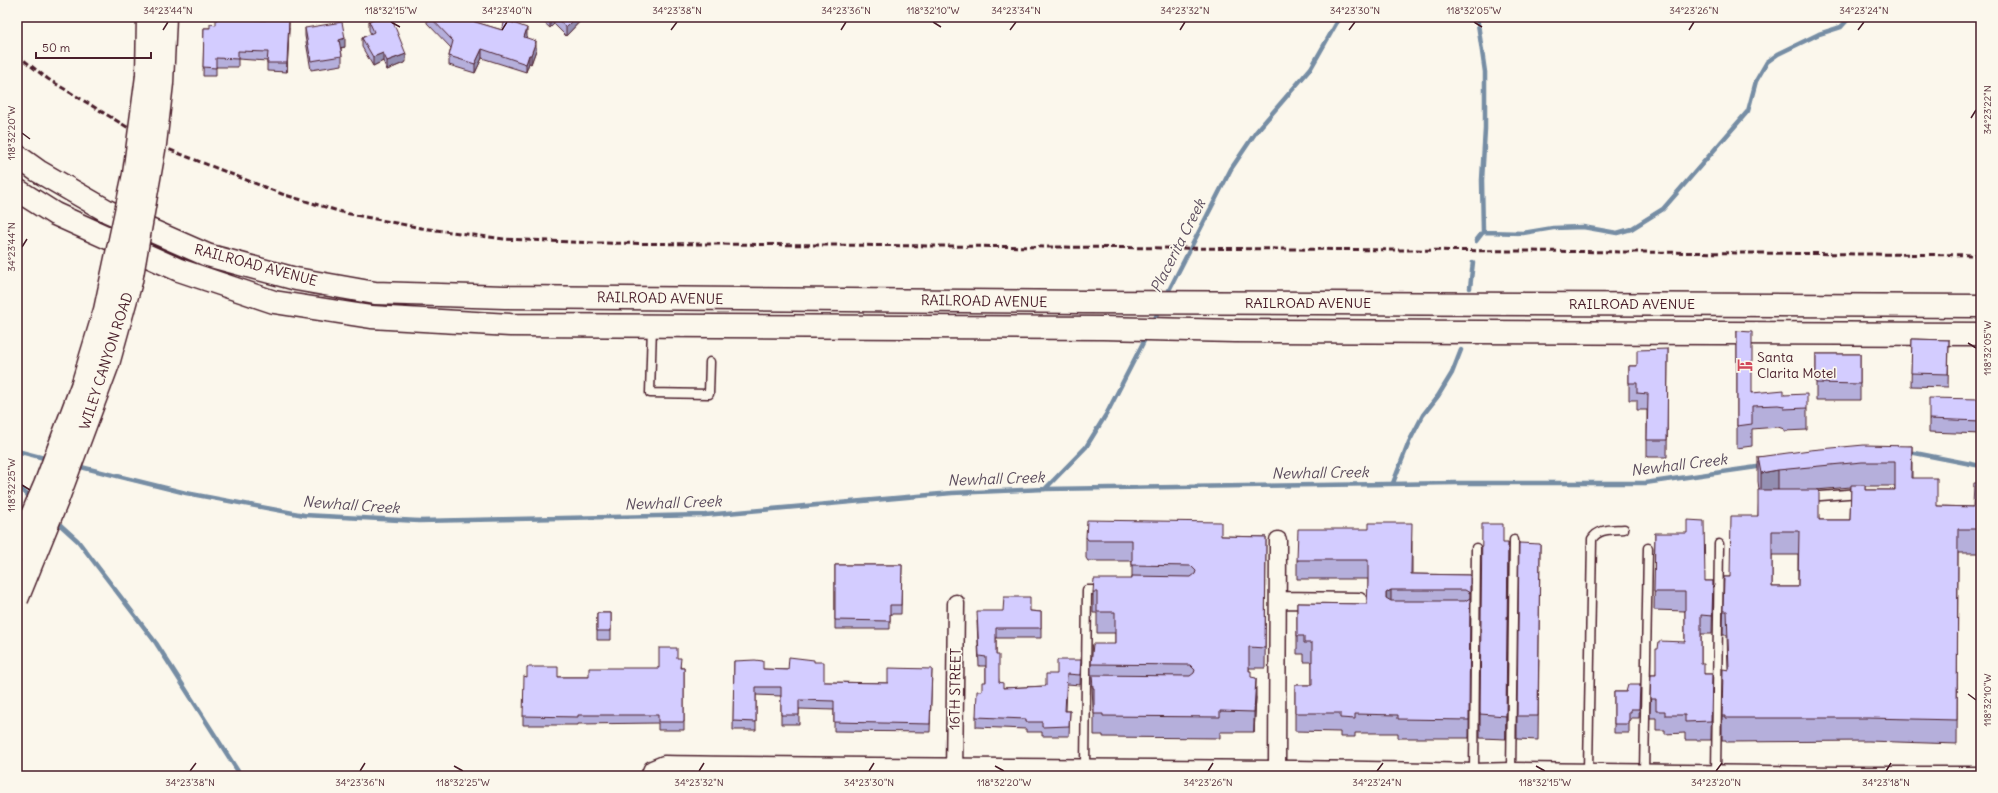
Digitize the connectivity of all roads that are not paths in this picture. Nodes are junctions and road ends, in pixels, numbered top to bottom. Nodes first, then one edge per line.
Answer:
1 (148, 17) edge
2 (165, 17) edge
3 (154, 80) junction
4 (17, 156) edge
5 (17, 190) edge
6 (1818, 306) junction
7 (1981, 306) edge
8 (652, 325) junction
9 (1706, 333) junction
10 (1981, 334) edge
11 (710, 362) dead end
12 (1865, 493) edge
13 (1802, 498) edge
14 (1624, 529) dead end
15 (1278, 540) dead end
16 (1514, 540) dead end
17 (1719, 544) dead end
18 (1476, 548) dead end
19 (1648, 548) dead end
20 (17, 550) edge
21 (1111, 591) edge
22 (17, 599) edge
23 (1278, 600) junction
24 (1358, 601) dead end
25 (956, 603) dead end
26 (1085, 767) junction
27 (1277, 770) junction
28 (954, 772) edge
29 (1474, 772) junction
30 (1588, 772) junction
31 (650, 773) edge
32 (1508, 773) edge
33 (1644, 773) junction
34 (1716, 773) junction
35 (1981, 775) edge

1 - 3 main road, WILEY CANYON ROAD
2 - 3 main road, WILEY CANYON ROAD
3 - 20 main road, WILEY CANYON ROAD, bridge
3 - 22 main road, WILEY CANYON ROAD, bridge
4 - 6 main road, RAILROAD AVENUE
5 - 8 main road, RAILROAD AVENUE
6 - 7 main road, RAILROAD AVENUE
6 - 9 main road
8 - 9 main road, RAILROAD AVENUE
8 - 11 lane
9 - 10 main road, RAILROAD AVENUE
12 - 13 lane
14 - 30 lane
15 - 23 street
16 - 32 lane
17 - 34 lane
18 - 29 lane
19 - 33 lane
21 - 26 lane
23 - 24 street
23 - 27 street
25 - 28 street, 16TH STREET
26 - 27 street
26 - 28 street
27 - 29 street
28 - 31 street
29 - 32 street
30 - 32 street
30 - 33 street
33 - 34 street
34 - 35 street

